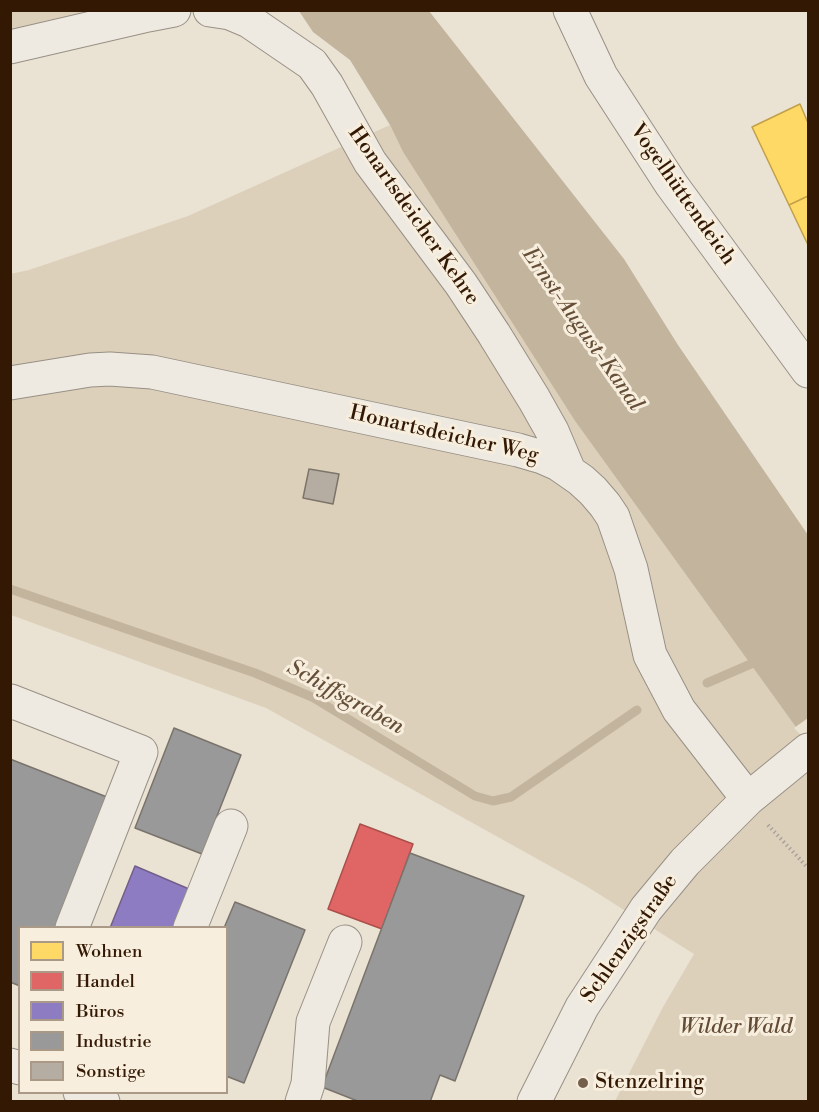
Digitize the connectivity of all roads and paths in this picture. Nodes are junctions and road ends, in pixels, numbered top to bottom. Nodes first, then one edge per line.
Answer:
1 (174, 10) edge
2 (210, 10) edge
3 (570, 10) edge
4 (10, 47) edge
5 (808, 371) edge
6 (10, 383) edge
7 (569, 471) junction
8 (10, 703) edge
9 (805, 753) edge
10 (756, 810) junction
11 (231, 826) dead end
12 (808, 868) edge
13 (72, 926) edge
14 (190, 926) edge
15 (345, 942) dead end
16 (85, 1094) edge
17 (103, 1101) edge
18 (302, 1101) edge
19 (534, 1101) edge

1 - 4 street
2 - 7 street, Honartsdeicher Kehre
3 - 5 street, Vogelhüttendeich
6 - 7 street, Honartsdeicher Weg
7 - 10 street, Honartsdeicher Weg
8 - 13 street
9 - 10 street, Schlenzigstraße
10 - 12 path
10 - 19 street, Schlenzigstraße
11 - 14 street
15 - 18 street
16 - 17 street

